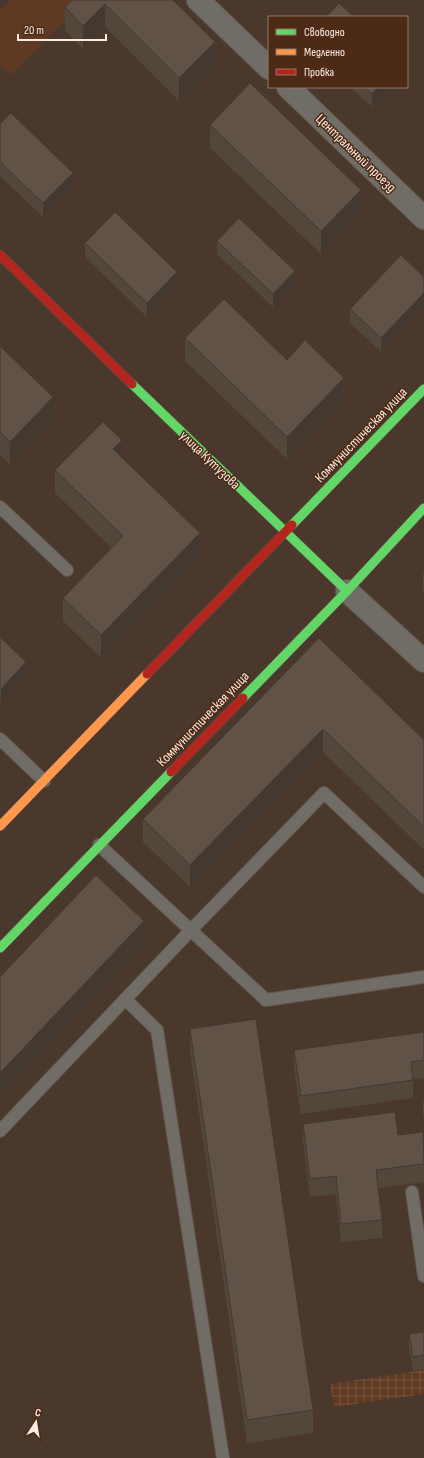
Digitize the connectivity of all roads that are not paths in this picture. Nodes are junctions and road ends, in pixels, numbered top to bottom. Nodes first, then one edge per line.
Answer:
1 (198, 0) edge
2 (268, 67) edge
3 (289, 88) edge
4 (424, 218) edge
5 (0, 255) edge
6 (424, 390) edge
7 (0, 507) edge
8 (424, 508) edge
9 (286, 533) junction
10 (67, 570) dead end
11 (347, 591) junction
12 (424, 661) edge
13 (0, 738) edge
14 (44, 782) junction
15 (0, 826) edge
16 (99, 844) junction
17 (424, 888) edge
18 (191, 930) junction
19 (0, 948) edge
20 (424, 977) edge
21 (125, 999) junction
22 (0, 1131) edge
23 (412, 1192) dead end
24 (424, 1276) edge
25 (224, 1458) edge

1 - 2 street
3 - 4 street, Центральный проезд
5 - 9 main road, улица Кутузова
6 - 9 main road, Коммунистическая улица
7 - 10 lane
8 - 11 main road, Коммунистическая улица
9 - 11 main road, улица Кутузова
9 - 14 main road, Коммунистическая улица
11 - 12 street, улица Кутузова
11 - 16 main road, Коммунистическая улица
13 - 14 lane
14 - 15 main road, Коммунистическая улица
16 - 18 lane
16 - 19 main road, Коммунистическая улица
17 - 18 lane
18 - 20 lane
18 - 21 lane
21 - 22 lane
21 - 25 lane
23 - 24 lane

